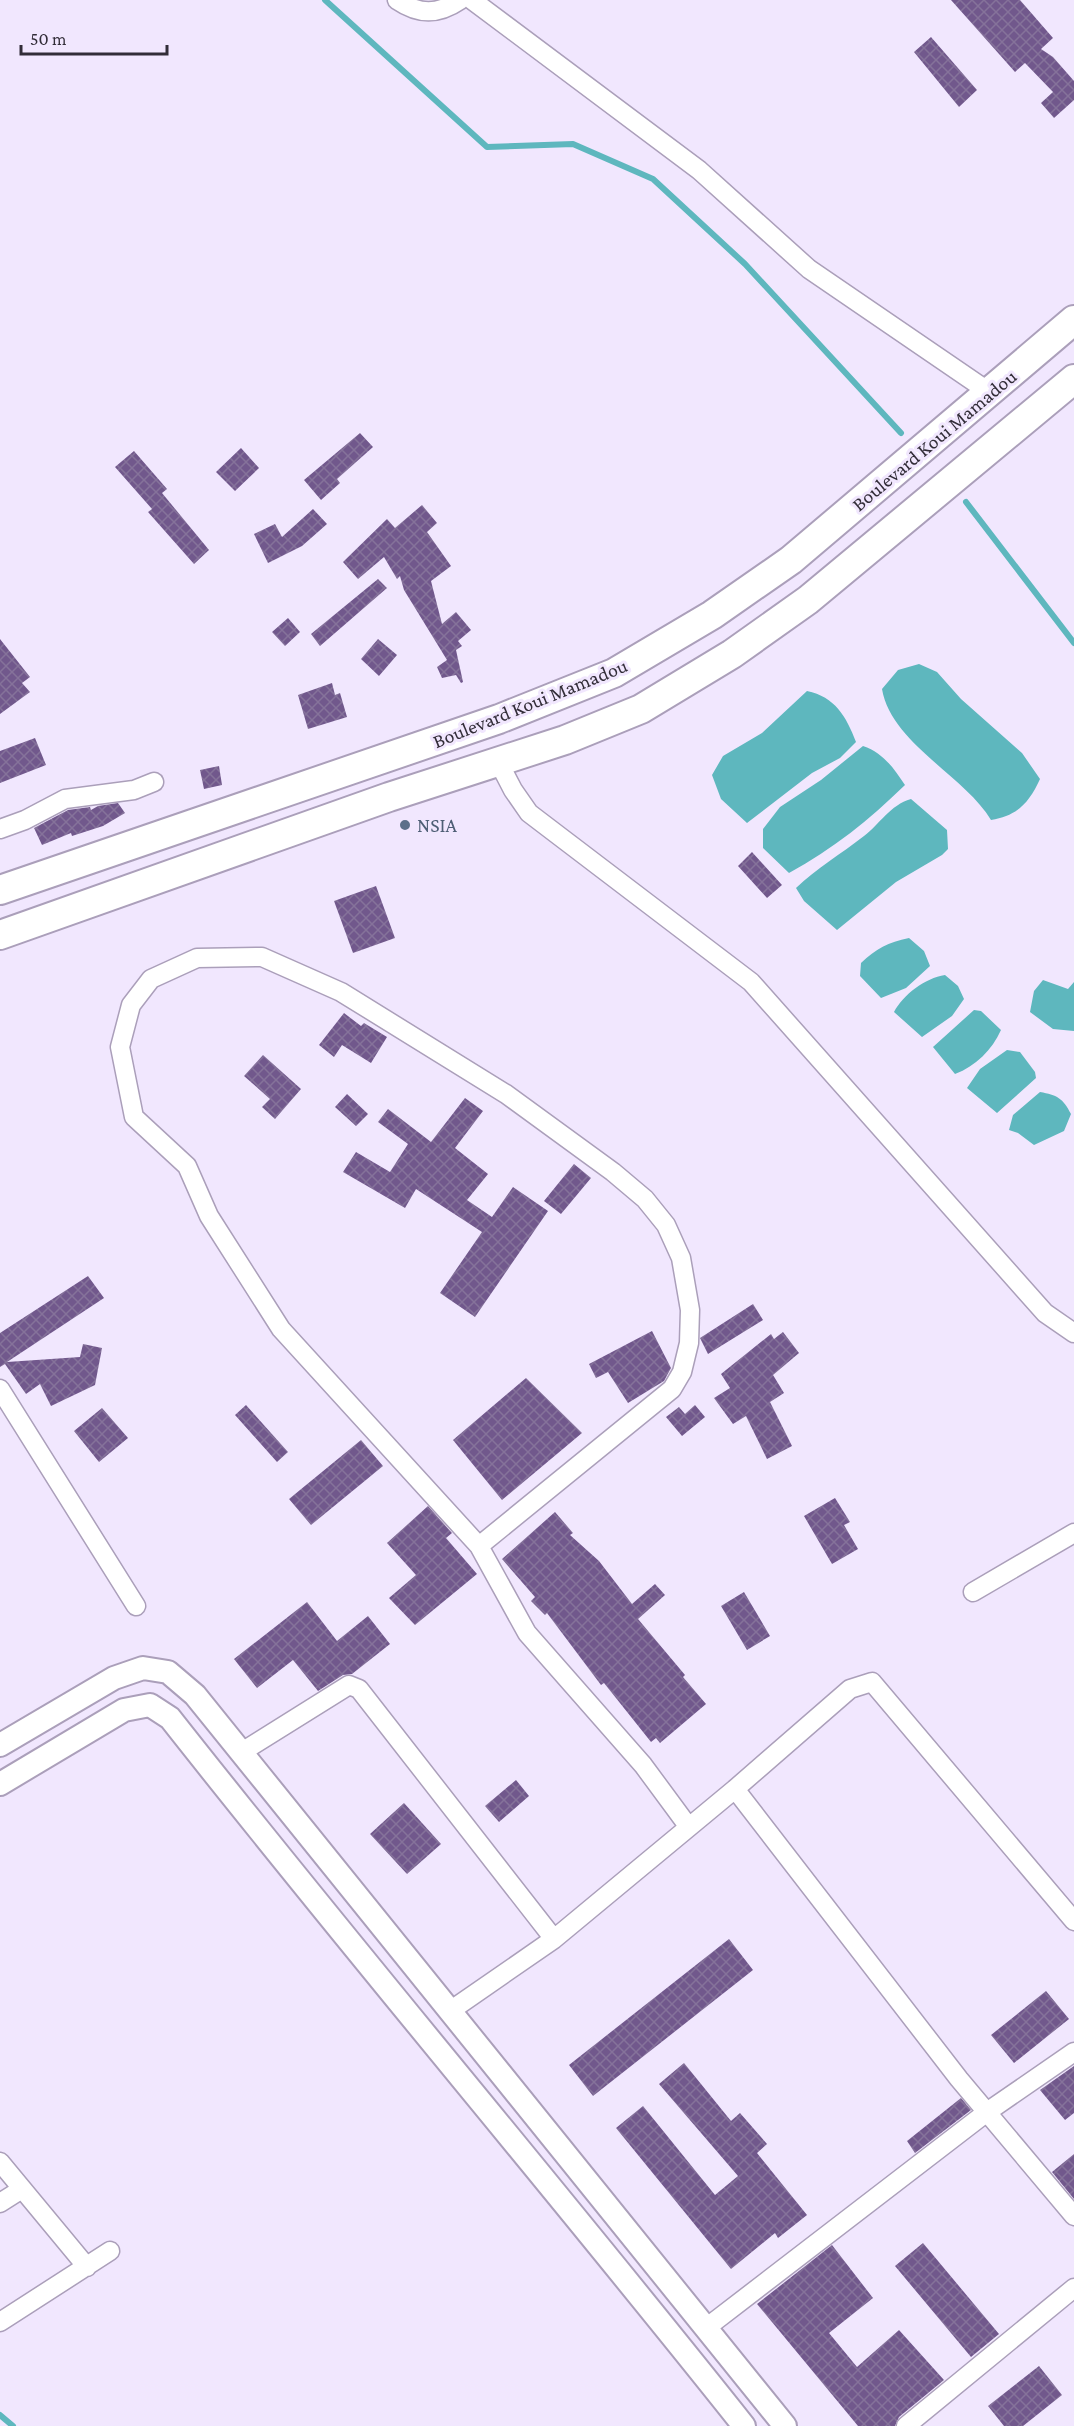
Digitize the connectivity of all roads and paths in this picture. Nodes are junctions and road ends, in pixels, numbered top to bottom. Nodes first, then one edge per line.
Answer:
1 (396, 0) edge
2 (460, 0) edge
3 (472, 0) edge
4 (1074, 320) edge
5 (1074, 379) edge
6 (989, 392) junction
7 (499, 763) junction
8 (154, 782) dead end
9 (0, 829) edge
10 (0, 890) edge
11 (0, 935) edge
12 (1074, 1334) edge
13 (0, 1389) edge
14 (1074, 1533) edge
15 (479, 1546) junction
16 (973, 1593) dead end
17 (136, 1606) dead end
18 (168, 1672) junction
19 (150, 1705) junction
20 (0, 1745) edge
21 (242, 1752) junction
22 (0, 1784) edge
23 (735, 1789) junction
24 (688, 1826) junction
25 (1074, 1921) edge
26 (554, 1939) junction
27 (450, 2011) junction
28 (1074, 2052) edge
29 (987, 2112) junction
30 (0, 2162) edge
31 (22, 2189) junction
32 (0, 2203) edge
33 (1074, 2216) edge
34 (110, 2251) dead end
35 (87, 2267) junction
36 (1074, 2288) edge
37 (0, 2322) edge
38 (706, 2328) junction
39 (744, 2426) edge
40 (785, 2426) edge
41 (906, 2426) edge

1 - 2 street
3 - 6 street
4 - 6 main road, Boulevard Koui Mamadou
5 - 7 main road, Boulevard Koui Mamadou
6 - 10 main road, Boulevard Koui Mamadou
7 - 11 main road, Boulevard Koui Mamadou
7 - 12 street
8 - 9 street
13 - 17 street
14 - 16 street
15 - 15 street
15 - 24 street
18 - 19 street
18 - 20 street
18 - 21 street
19 - 22 street
19 - 39 street
21 - 26 street
21 - 27 street
23 - 24 street
23 - 25 street
23 - 29 street
24 - 26 street
26 - 27 street
27 - 38 street
28 - 29 street
29 - 33 street
29 - 38 street
30 - 31 street
31 - 32 street
31 - 35 street
34 - 35 street
35 - 37 street
36 - 41 street
38 - 40 street

